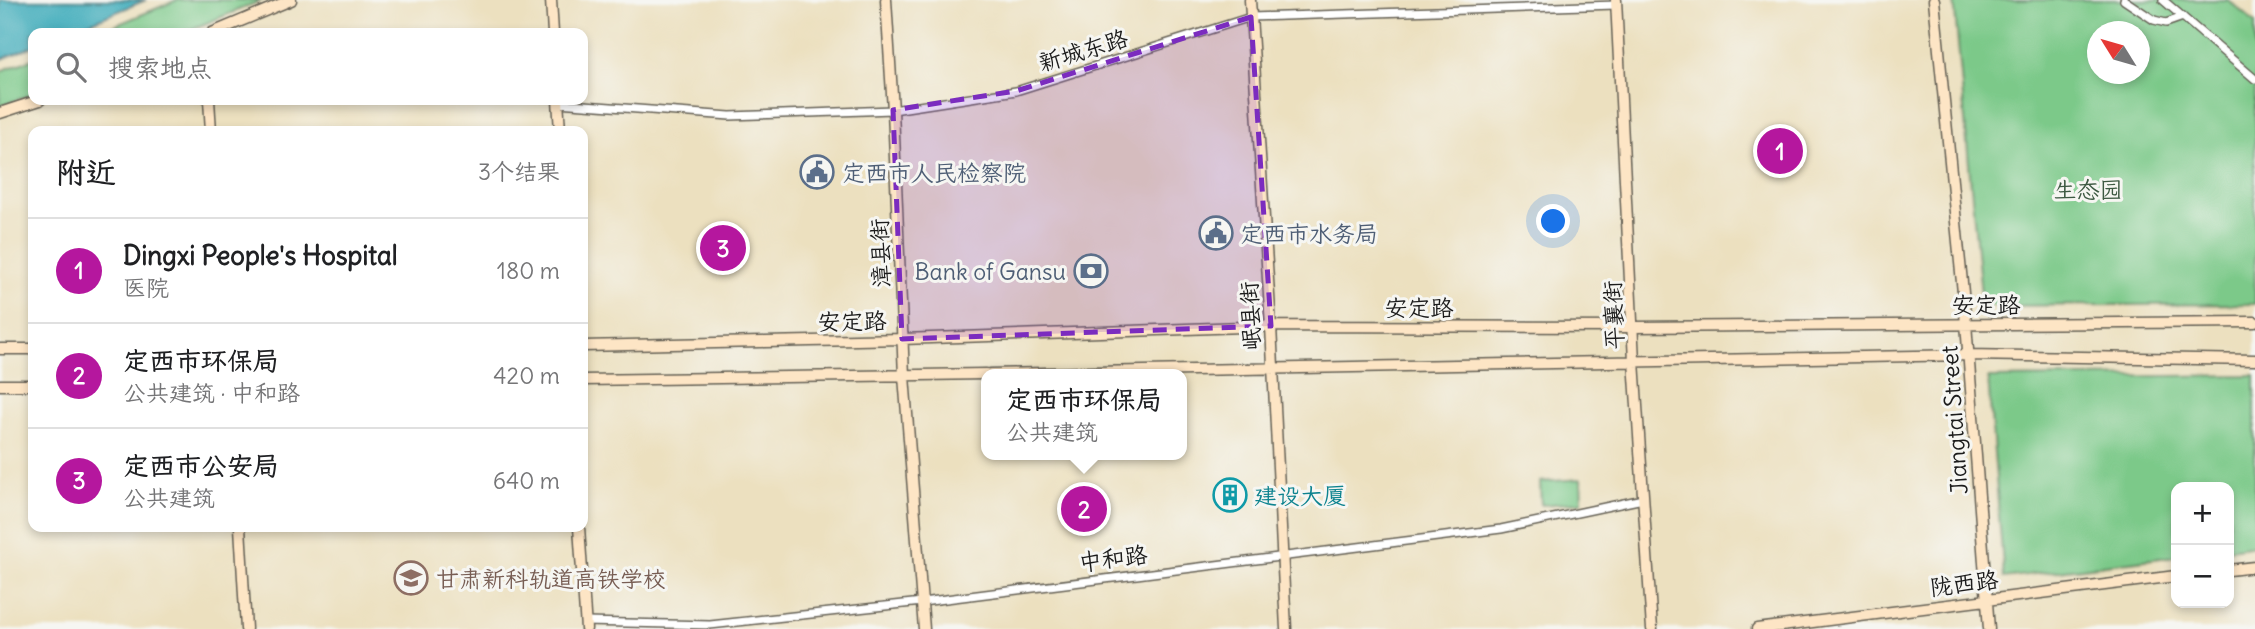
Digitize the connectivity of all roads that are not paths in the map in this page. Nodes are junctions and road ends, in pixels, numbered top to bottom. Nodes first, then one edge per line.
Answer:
1 (291, 0) edge
2 (551, 0) edge
3 (886, 0) edge
4 (1250, 0) edge
5 (1934, 0) edge
6 (2124, 0) edge
7 (2163, 0) edge
8 (1616, 2) edge
9 (1251, 17) junction
10 (2183, 17) junction
11 (224, 28) edge
12 (553, 28) edge
13 (2255, 79) edge
14 (28, 104) edge
15 (588, 104) edge
16 (209, 105) edge
17 (558, 105) edge
18 (893, 110) junction
19 (0, 113) edge
20 (211, 126) edge
21 (559, 126) edge
22 (2255, 322) edge
23 (1966, 323) junction
24 (1270, 326) junction
25 (1633, 327) junction
26 (902, 339) junction
27 (588, 346) edge
28 (0, 349) edge
29 (28, 349) edge
30 (1968, 355) junction
31 (2255, 360) edge
32 (1633, 361) junction
33 (1273, 369) junction
34 (1187, 371) edge
35 (981, 374) edge
36 (904, 376) junction
37 (588, 380) edge
38 (28, 385) edge
39 (0, 386) edge
40 (1643, 499) junction
41 (240, 532) edge
42 (579, 532) edge
43 (1281, 557) junction
44 (2255, 567) edge
45 (2234, 569) edge
46 (2171, 577) edge
47 (1986, 600) junction
48 (922, 602) junction
49 (586, 625) edge
50 (246, 629) edge
51 (924, 629) edge
52 (1286, 629) edge
53 (1652, 629) edge
54 (1757, 629) edge
55 (1989, 629) edge

1 - 11 main road
2 - 12 main road
3 - 18 main road, 漳县街
4 - 9 main road, 岷县街
5 - 23 main road, Jiangtai Street
6 - 10 street
7 - 10 street
8 - 9 street, 新城东路
8 - 25 main road, 平襄街
9 - 18 street, 新城东路
9 - 24 main road, 岷县街
10 - 13 street
14 - 19 main road
15 - 18 street, 新城东路
16 - 20 main road
17 - 21 main road
18 - 26 main road, 漳县街
22 - 23 main road, 安定路
23 - 25 main road, 安定路
23 - 30 main road, Jiangtai Street
24 - 25 main road, 安定路
24 - 26 main road, 安定路
24 - 33 main road, 岷县街
25 - 32 main road, 平襄街
26 - 27 main road, 安定路
26 - 36 main road, 漳县街
28 - 29 main road
30 - 31 main road
30 - 32 main road
30 - 47 main road, Jiangtai Street
32 - 33 main road
32 - 40 main road, 平襄街
33 - 34 main road
33 - 43 main road, 岷县街
35 - 36 main road
36 - 37 main road
36 - 48 main road, 漳县街
38 - 39 main road
40 - 43 street, 中和路
40 - 53 main road, 平襄街
41 - 50 main road
42 - 49 main road
43 - 48 street, 中和路
43 - 52 main road, 岷县街
44 - 45 main road
46 - 47 main road, 陇西路
47 - 54 main road, 陇西路
47 - 55 main road, Jiangtai Street
48 - 49 street, 中和路
48 - 51 main road, 漳县街

